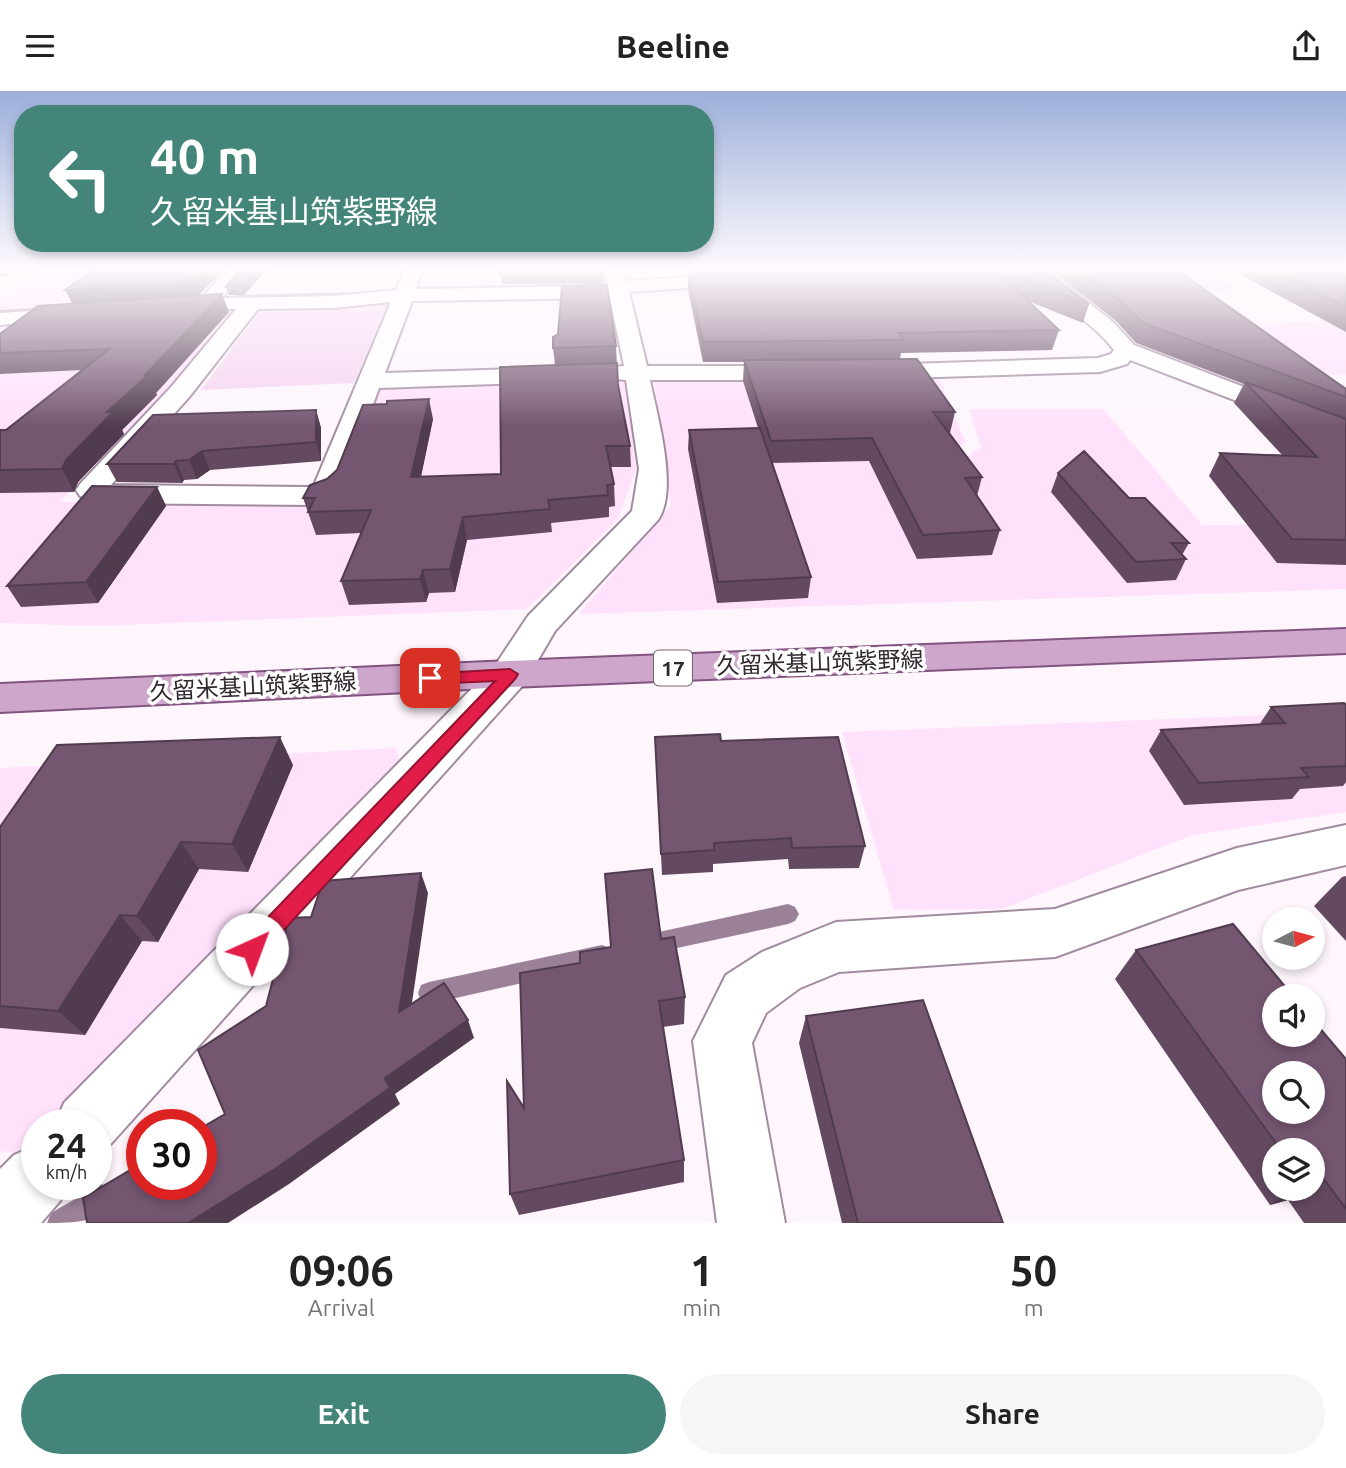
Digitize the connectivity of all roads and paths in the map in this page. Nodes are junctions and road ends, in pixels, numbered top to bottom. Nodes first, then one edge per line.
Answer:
1 (237, 322) edge
2 (393, 322) edge
3 (625, 322) edge
4 (1098, 322) edge
5 (1126, 350) junction
6 (818, 372) edge
7 (845, 372) edge
8 (637, 374) junction
9 (369, 381) junction
10 (1346, 435) edge
11 (1346, 641) edge
12 (510, 674) junction
13 (0, 698) edge
14 (1346, 845) edge
15 (101, 1109) edge
16 (21, 1195) edge
17 (0, 1218) edge
18 (751, 1223) edge

1 - 9 street
2 - 9 street
3 - 8 street
4 - 5 street
5 - 7 street
5 - 10 street
6 - 8 street
8 - 9 street
8 - 12 street
11 - 12 main road, 久留米基山筑紫野線 / 17
12 - 13 main road, 久留米基山筑紫野線 / 17
12 - 15 street
14 - 18 street
16 - 17 street

